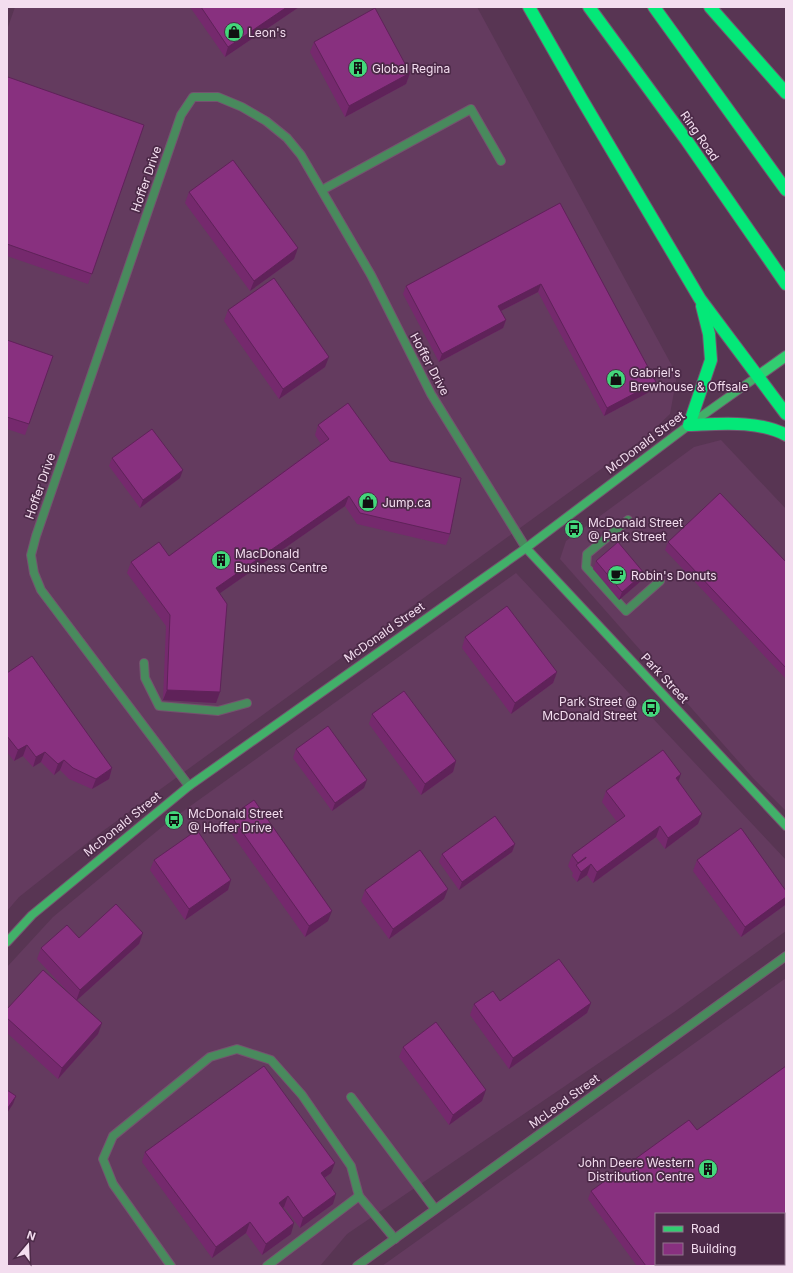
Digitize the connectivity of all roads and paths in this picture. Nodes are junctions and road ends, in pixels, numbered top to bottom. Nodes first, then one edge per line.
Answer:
1 (530, 7) edge
2 (589, 7) edge
3 (654, 7) edge
4 (710, 7) edge
5 (786, 93) edge
6 (501, 161) dead end
7 (322, 190) junction
8 (786, 190) edge
9 (786, 284) edge
10 (700, 299) junction
11 (786, 356) edge
12 (758, 376) junction
13 (786, 414) edge
14 (690, 425) junction
15 (786, 435) edge
16 (628, 520) dead end
17 (526, 548) junction
18 (660, 581) dead end
19 (144, 663) dead end
20 (246, 703) dead end
21 (189, 786) junction
22 (786, 826) edge
23 (7, 942) edge
24 (786, 956) edge
25 (351, 1097) dead end
26 (359, 1196) junction
27 (435, 1209) junction
28 (395, 1239) junction
29 (171, 1266) edge
30 (267, 1266) edge
31 (357, 1266) edge

1 - 10 highway
2 - 9 highway, Ring Road
3 - 8 highway
4 - 5 highway
6 - 7 street
7 - 17 street, Hoffer Drive
7 - 21 street, Hoffer Drive
10 - 12 highway
10 - 14 highway
11 - 12 main road, McDonald Street
12 - 13 highway
12 - 14 main road, McDonald Street
14 - 15 highway
14 - 17 main road, McDonald Street
16 - 18 street
17 - 21 main road, McDonald Street
17 - 22 main road, Park Street
19 - 20 street
21 - 23 main road, McDonald Street
24 - 27 street, McLeod Street
25 - 27 street
26 - 28 street
26 - 29 street
26 - 30 street
27 - 28 street, McLeod Street
28 - 31 street, McLeod Street

